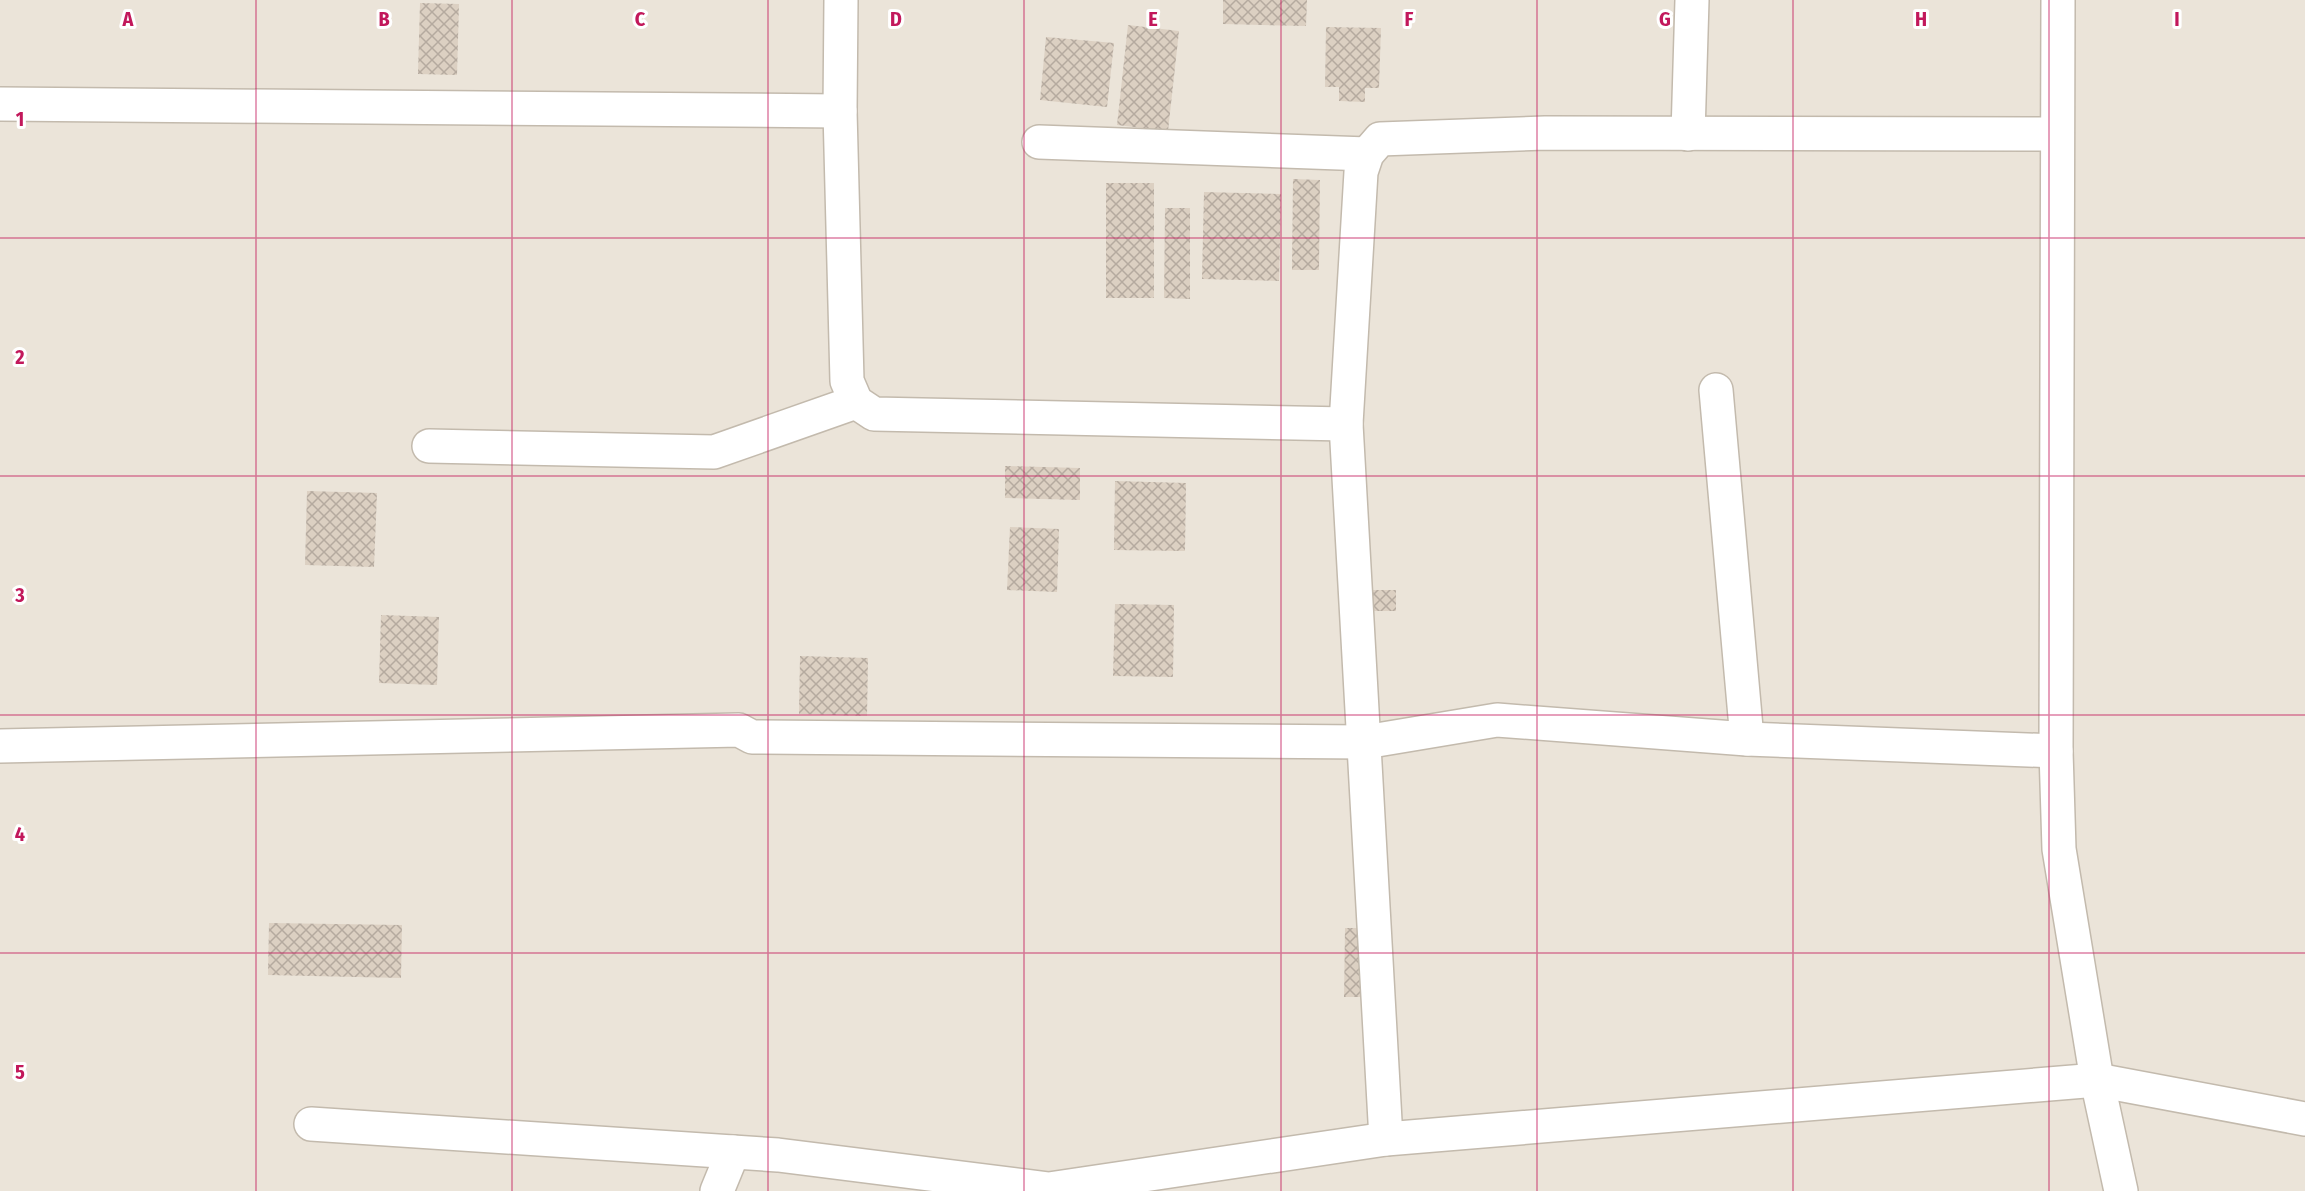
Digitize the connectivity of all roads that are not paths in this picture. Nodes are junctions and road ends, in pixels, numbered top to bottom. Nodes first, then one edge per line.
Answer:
1 (841, 0) edge
2 (1692, 0) edge
3 (2058, 0) edge
4 (0, 104) edge
5 (840, 111) junction
6 (1688, 134) junction
7 (2057, 134) junction
8 (1039, 142) dead end
9 (1367, 154) junction
10 (1716, 390) dead end
11 (856, 402) junction
12 (1346, 424) junction
13 (429, 446) dead end
14 (1748, 739) junction
15 (1365, 742) junction
16 (0, 746) edge
17 (2056, 751) junction
18 (2097, 1080) junction
19 (2305, 1119) edge
20 (311, 1124) dead end
21 (1386, 1139) junction
22 (733, 1152) junction
23 (1049, 1190) edge
24 (717, 1191) edge
25 (2121, 1191) edge

1 - 5 street
2 - 6 street
3 - 7 street
4 - 5 street
5 - 11 street
6 - 7 street
6 - 9 street
7 - 17 street
8 - 9 street
9 - 12 street
10 - 14 street
11 - 12 street
11 - 13 street
12 - 15 street
14 - 15 street
14 - 17 street
15 - 16 street
15 - 21 street
17 - 18 street
18 - 19 street
18 - 21 street
18 - 25 street
20 - 22 street
21 - 23 street
22 - 23 street
22 - 24 street

